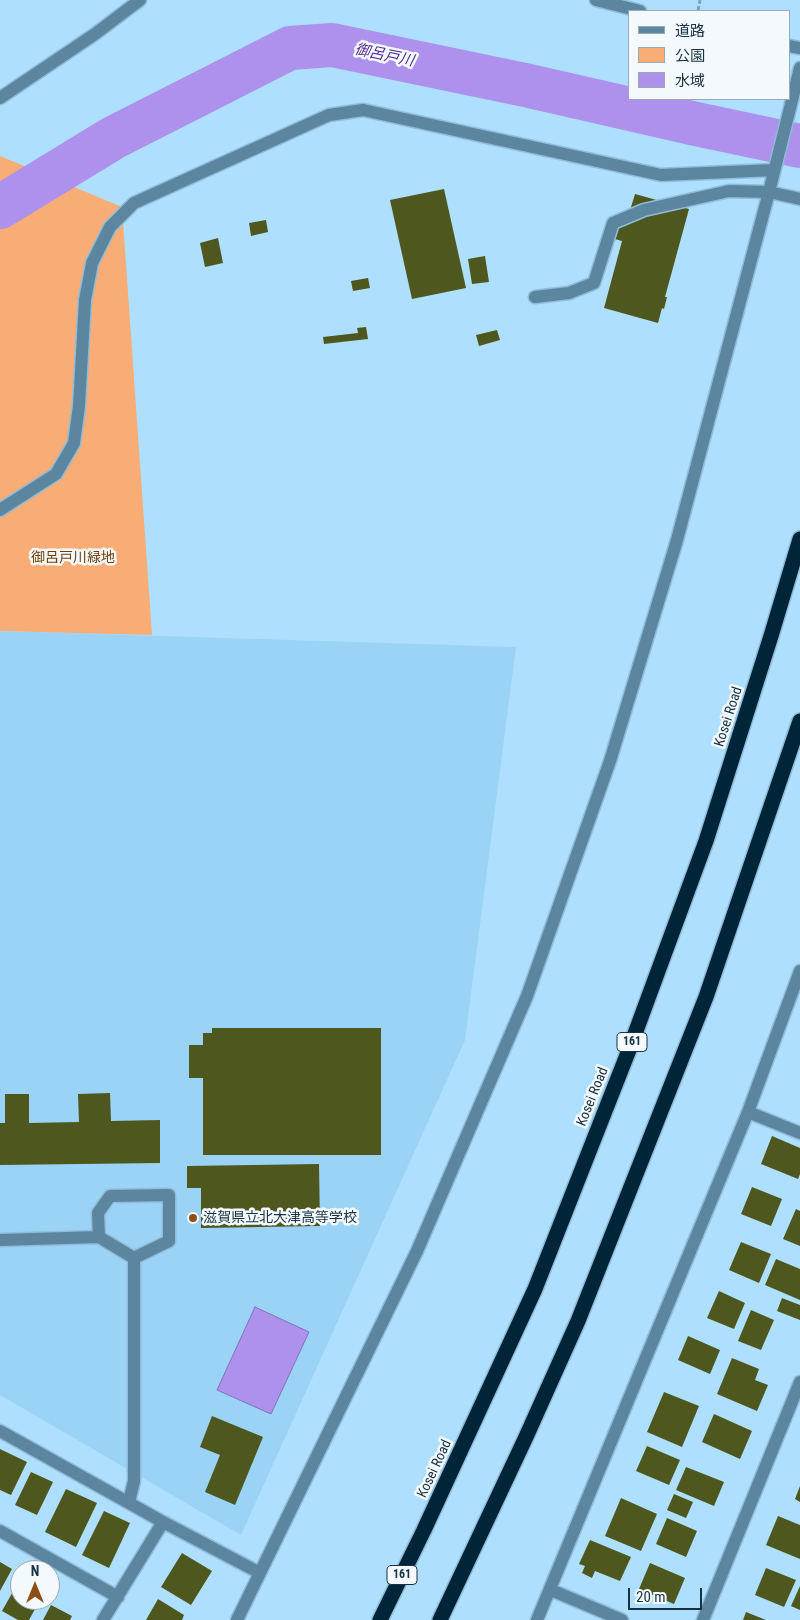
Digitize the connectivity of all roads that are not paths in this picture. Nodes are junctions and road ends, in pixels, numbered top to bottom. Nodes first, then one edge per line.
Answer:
1 (140, 0) edge
2 (596, 0) edge
3 (636, 10) edge
4 (800, 68) edge
5 (0, 98) edge
6 (774, 170) junction
7 (769, 192) junction
8 (800, 199) edge
9 (535, 297) dead end
10 (0, 510) edge
11 (800, 539) edge
12 (800, 721) edge
13 (800, 971) edge
14 (748, 1112) junction
15 (800, 1133) edge
16 (99, 1237) junction
17 (0, 1240) edge
18 (134, 1258) junction
19 (800, 1382) edge
20 (0, 1431) edge
21 (129, 1502) junction
22 (163, 1522) junction
23 (0, 1531) edge
24 (260, 1573) junction
25 (551, 1590) junction
26 (118, 1597) junction
27 (103, 1620) edge
28 (237, 1620) edge
29 (380, 1620) edge
30 (440, 1620) edge
31 (537, 1620) edge
32 (622, 1620) edge
33 (703, 1620) edge

1 - 5 street
2 - 3 street
4 - 6 street
6 - 7 street
6 - 10 street
7 - 8 street
7 - 9 street
7 - 24 street
11 - 29 highway, Kosei Road / 161
12 - 30 highway
13 - 14 street
14 - 15 street
14 - 25 street
16 - 17 street
16 - 18 street
16 - 18 street
18 - 21 street
19 - 33 street
20 - 21 street
21 - 22 street
22 - 24 street
22 - 26 street
23 - 26 street
24 - 28 street
25 - 31 street
25 - 32 street
26 - 27 street

